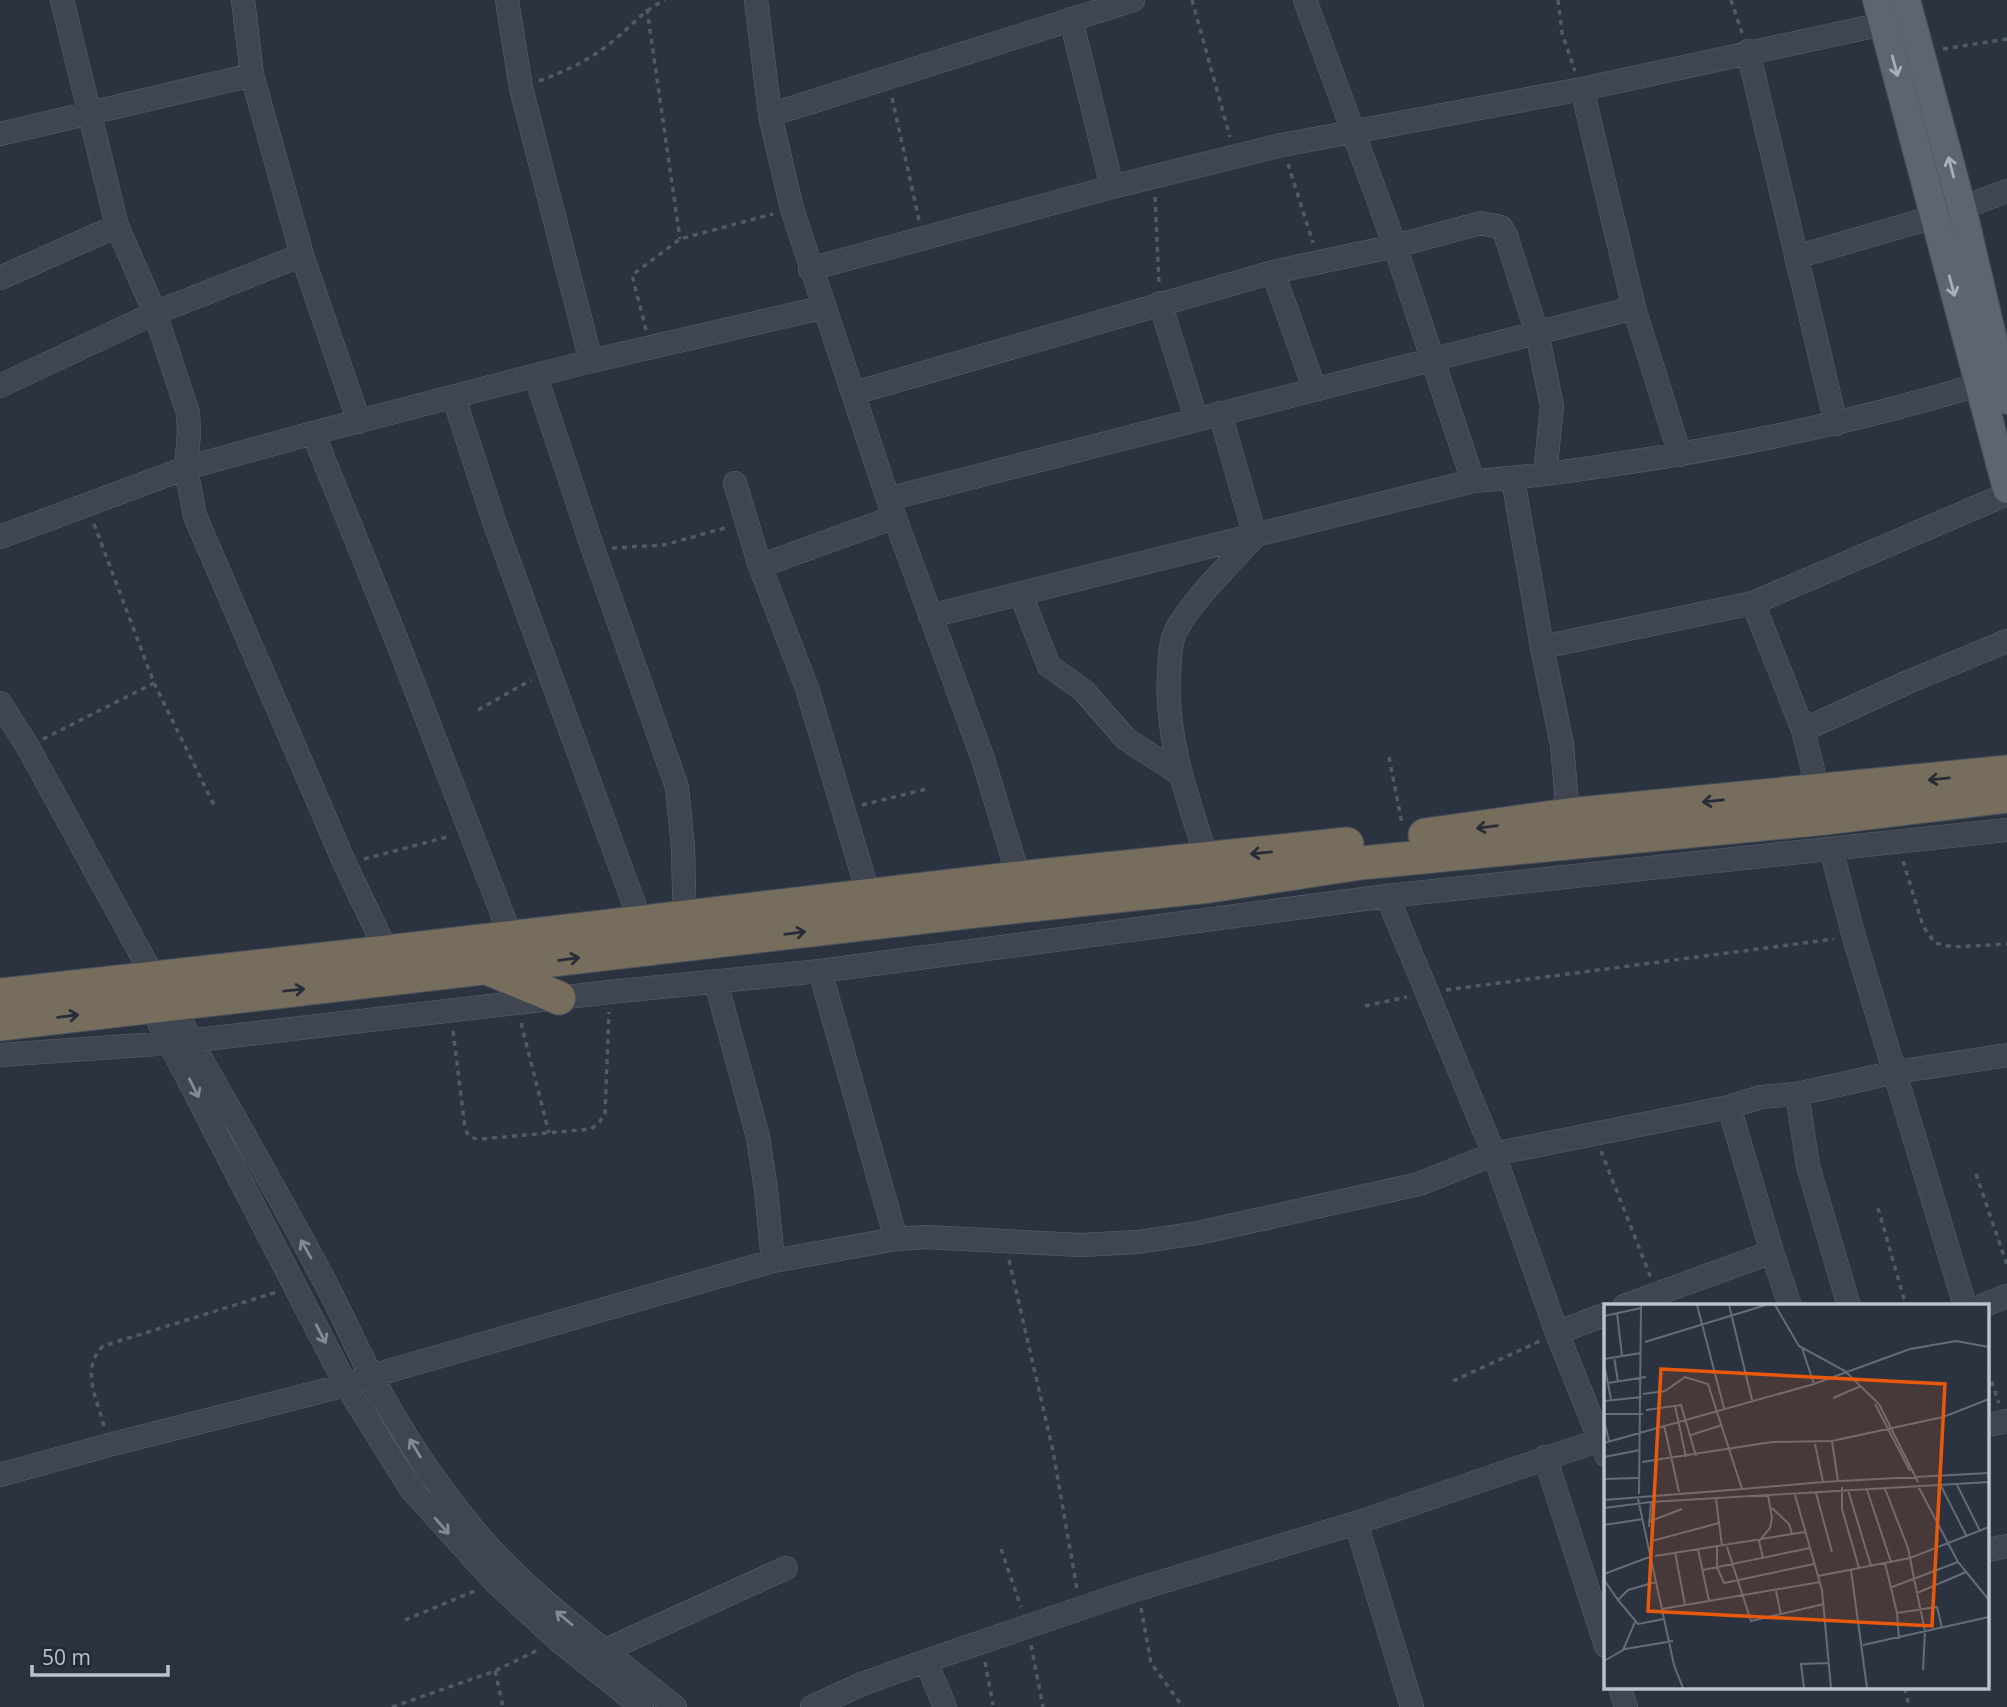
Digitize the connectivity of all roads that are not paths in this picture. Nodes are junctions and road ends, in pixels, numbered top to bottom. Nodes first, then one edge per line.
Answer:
1 (62, 0) edge
2 (243, 0) edge
3 (507, 0) edge
4 (756, 0) edge
5 (1133, 0) edge
6 (1305, 0) edge
7 (1895, 11) edge
8 (1071, 19) junction
9 (1748, 51) junction
10 (252, 75) junction
11 (1582, 89) junction
12 (90, 115) junction
13 (770, 115) junction
14 (1354, 133) junction
15 (0, 134) edge
16 (1112, 187) junction
17 (2007, 191) edge
18 (1962, 208) junction
19 (1934, 217) junction
20 (117, 226) junction
21 (1395, 246) junction
22 (302, 255) junction
23 (1796, 257) junction
24 (810, 269) junction
25 (1273, 272) junction
26 (0, 278) edge
27 (1160, 303) junction
28 (825, 307) junction
29 (1634, 308) junction
30 (155, 313) junction
31 (1537, 333) junction
32 (1433, 358) junction
33 (591, 361) junction
34 (536, 377) junction
35 (0, 386) edge
36 (1999, 388) edge
37 (1315, 390) junction
38 (855, 393) junction
39 (454, 398) junction
40 (1220, 413) junction
41 (1196, 418) junction
42 (359, 422) junction
43 (1836, 424) junction
44 (313, 433) junction
45 (1680, 455) junction
46 (186, 468) junction
47 (1545, 474) junction
48 (1513, 479) junction
49 (1473, 481) junction
50 (735, 483) dead end
51 (2007, 491) edge
52 (891, 508) junction
53 (1255, 536) junction
54 (0, 537) edge
55 (760, 566) junction
56 (1021, 594) junction
57 (1753, 603) junction
58 (930, 616) junction
59 (2007, 641) edge
60 (1542, 646) junction
61 (0, 703) edge
62 (1803, 730) junction
63 (2007, 772) edge
64 (1180, 774) junction
65 (1818, 791) junction
66 (2007, 796) edge
67 (1568, 815) junction
68 (2007, 830) edge
69 (1831, 849) junction
70 (1209, 872) junction
71 (1020, 878) junction
72 (869, 896) junction
73 (1387, 896) junction
74 (975, 911) junction
75 (641, 923) junction
76 (685, 931) junction
77 (511, 937) junction
78 (981, 950) junction
79 (387, 952) junction
80 (489, 969) junction
81 (820, 971) junction
82 (716, 982) junction
83 (0, 995) edge
84 (159, 996) junction
85 (559, 998) junction
86 (0, 1024) edge
87 (181, 1041) junction
88 (0, 1055) edge
89 (2007, 1055) edge
90 (1896, 1072) junction
91 (1797, 1094) junction
92 (1729, 1107) junction
93 (1494, 1154) junction
94 (897, 1239) junction
95 (1772, 1252) junction
96 (773, 1261) junction
97 (2007, 1296) edge
98 (1629, 1304) edge
99 (1789, 1304) edge
100 (1848, 1304) edge
101 (1964, 1304) edge
102 (1987, 1304) edge
103 (1604, 1315) edge
104 (1557, 1333) junction
105 (371, 1376) junction
106 (346, 1385) junction
107 (1604, 1442) edge
108 (1604, 1444) edge
109 (1545, 1457) junction
110 (0, 1475) edge
111 (1356, 1523) junction
112 (786, 1568) dead end
113 (1604, 1640) edge
114 (607, 1650) junction
115 (926, 1661) junction
116 (588, 1664) junction
117 (1621, 1690) edge
118 (642, 1707) edge
119 (675, 1707) edge
120 (812, 1707) edge
121 (945, 1707) edge
122 (1412, 1707) edge
123 (1626, 1707) edge

1 - 12 street
2 - 10 street
3 - 33 street
4 - 13 street
5 - 8 street
6 - 14 street
7 - 9 street
18 -> 7 main road
7 -> 19 main road
8 - 13 street
8 - 16 street
9 - 11 street
9 - 23 street
10 - 12 street
10 - 22 street
11 - 14 street
11 - 29 street
12 - 15 street
12 - 20 street
13 - 24 street
14 - 16 street
14 - 21 street
16 - 24 street
17 - 18 street
18 - 36 main road
19 - 23 street
19 -> 36 main road
20 - 26 street
20 - 30 street
21 - 25 street
21 - 31 street
21 - 32 street
22 - 30 street
22 - 42 street
23 - 43 street
24 - 28 street
25 - 27 street
25 - 37 street
27 - 38 street
27 - 41 street
28 - 33 street
28 - 38 street
29 - 31 street
29 - 45 street
30 - 35 street
30 - 46 street
31 - 32 street
31 - 47 street
32 - 37 street
32 - 49 street
33 - 34 street
34 - 39 street
34 - 76 street
36 - 43 street
36 - 51 main road
37 - 40 street
38 - 52 street
39 - 42 street
39 - 75 street
40 - 41 street
40 - 53 street
41 - 52 street
42 - 44 street
43 - 45 street
44 - 46 street
44 - 77 street
45 - 47 street
46 - 54 street
46 - 79 street
47 - 48 street
48 - 49 street
48 - 60 street
49 - 53 street
50 - 55 street
51 - 57 street
52 - 55 street
52 - 58 street
53 - 56 street
53 - 64 street
55 - 72 street
56 - 58 street
56 - 64 street
57 - 60 street
57 - 62 street
58 - 71 street
59 - 62 street
60 - 67 street
61 - 84 street
62 - 65 street
63 -> 65 highway
64 - 70 street
65 -> 67 highway
66 - 70 highway
67 -> 70 highway
68 - 69 street
69 - 73 street
69 - 90 street
70 - 71 highway
70 - 74 highway
71 - 72 highway
72 - 76 highway
73 - 78 street
73 - 93 street
76 -> 74 highway
74 - 78 street
75 - 76 highway
75 - 77 highway
80 -> 76 highway
77 - 79 highway
78 - 81 street
79 - 84 highway
84 -> 80 highway
80 - 85 highway
81 - 82 street
81 - 94 street
82 - 85 street
82 - 96 street
83 - 84 highway
86 -> 84 highway
84 - 87 street
85 - 87 street
87 - 88 street
105 -> 87 street
87 -> 106 street
89 - 90 street
90 - 91 street
90 - 101 street
91 - 92 street
91 - 100 street
92 - 93 street
92 - 95 street
93 - 94 street
93 - 104 street
94 - 96 street
95 - 98 street
95 - 99 street
96 - 105 street
97 - 102 street
103 - 104 street
104 - 107 street
105 - 106 street
114 -> 105 street
106 - 110 street
106 -> 116 street
108 - 109 street
109 - 111 street
109 - 113 street
111 - 115 street
111 - 122 street
112 - 114 street
114 - 116 street
114 - 119 street
115 - 120 street
115 - 121 street
116 - 118 street
117 - 123 street

